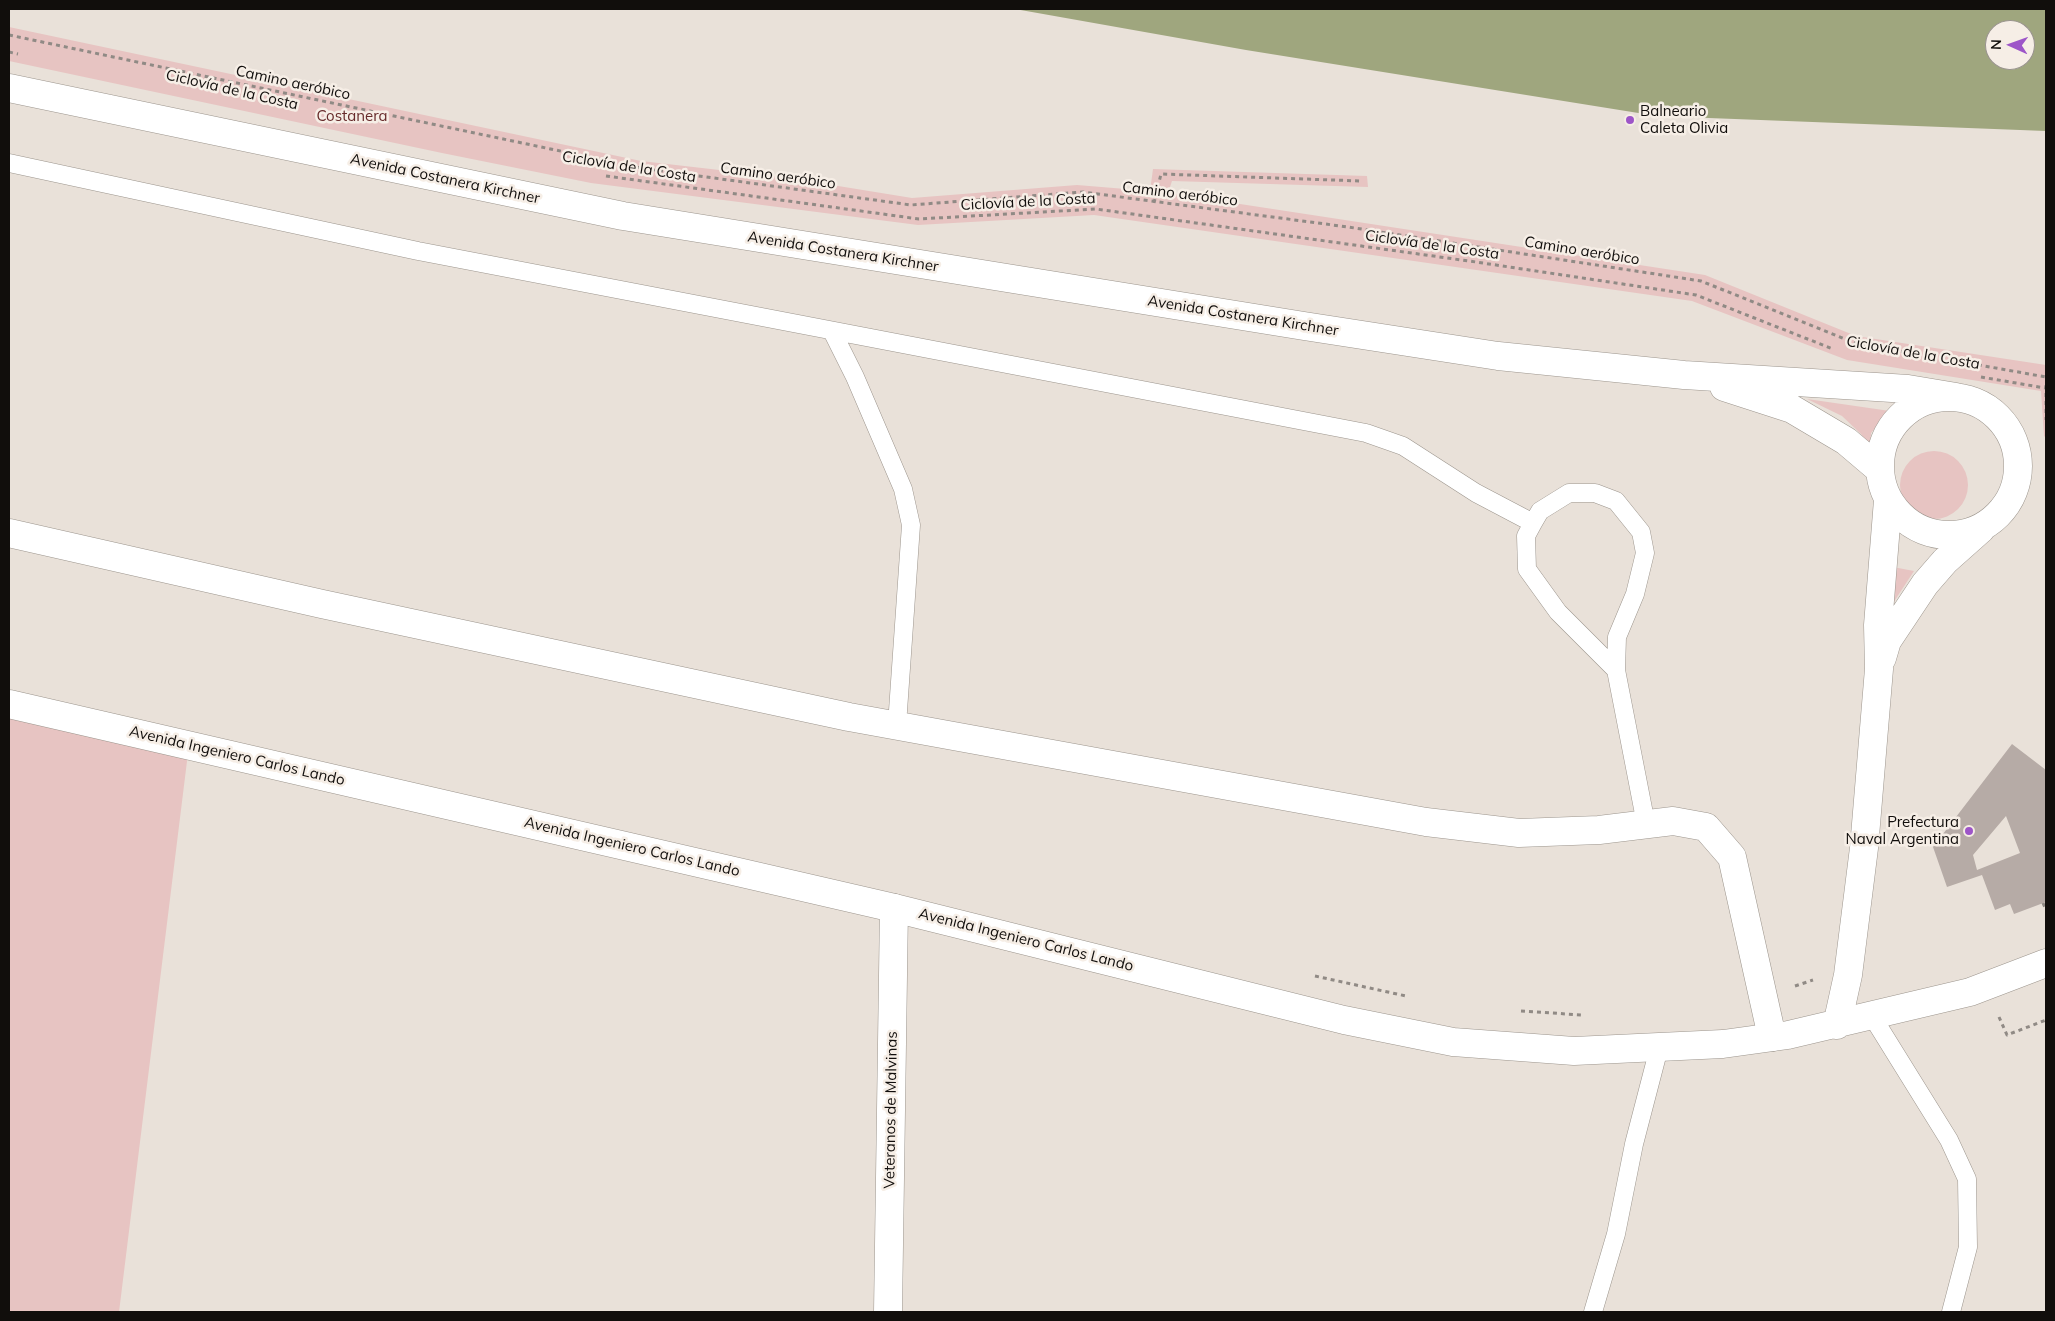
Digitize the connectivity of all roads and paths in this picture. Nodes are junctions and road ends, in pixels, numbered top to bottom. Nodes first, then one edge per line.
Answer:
1 (9, 35) edge
2 (9, 52) edge
3 (28, 56) dead end
4 (9, 88) edge
5 (9, 163) edge
6 (599, 175) dead end
7 (1361, 181) dead end
8 (1154, 203) junction
9 (832, 331) junction
10 (1842, 353) dead end
11 (1941, 359) dead end
12 (1960, 362) dead end
13 (1684, 375) junction
14 (1974, 376) dead end
15 (2046, 378) edge
16 (2046, 386) edge
17 (1956, 397) junction
18 (2046, 420) edge
19 (1879, 469) junction
20 (1888, 500) junction
21 (1533, 523) junction
22 (1982, 528) junction
23 (9, 533) edge
24 (1878, 669) junction
25 (1616, 670) junction
26 (9, 704) edge
27 (897, 725) junction
28 (1646, 824) junction
29 (2043, 903) dead end
30 (894, 908) junction
31 (2046, 910) edge
32 (2046, 963) edge
33 (1986, 986) junction
34 (1872, 1016) junction
35 (2046, 1020) edge
36 (1837, 1025) junction
37 (1772, 1037) junction
38 (1659, 1048) junction
39 (888, 1312) edge
40 (1593, 1312) edge
41 (1951, 1312) edge

1 - 8 path, Camino aeróbico
2 - 3 path
4 - 13 street, Avenida Costanera Kirchner
5 - 9 lane
6 - 10 path, Ciclovía de la Costa
7 - 8 path
8 - 11 path, Camino aeróbico
9 - 21 lane
9 - 27 lane
12 - 15 path
13 - 17 street
13 - 19 street
14 - 16 path, Ciclovía de la Costa
16 - 18 path, Ciclovía de la Costa
17 - 19 street
17 - 22 street
19 - 20 street
20 - 22 street
20 - 24 street
21 - 25 lane
21 - 25 lane
22 - 24 street
23 - 27 street
24 - 36 street
25 - 28 lane
26 - 30 street, Avenida Ingeniero Carlos Lando
27 - 28 street
28 - 37 street
29 - 31 path
30 - 38 street, Avenida Ingeniero Carlos Lando
30 - 39 street, Veteranos de Malvinas
32 - 33 street, Avenida Ingeniero Carlos Lando
33 - 34 street, Avenida Ingeniero Carlos Lando
33 - 35 path
34 - 36 street, Avenida Ingeniero Carlos Lando
34 - 41 lane
36 - 37 street, Avenida Ingeniero Carlos Lando
37 - 38 street, Avenida Ingeniero Carlos Lando
38 - 40 lane

